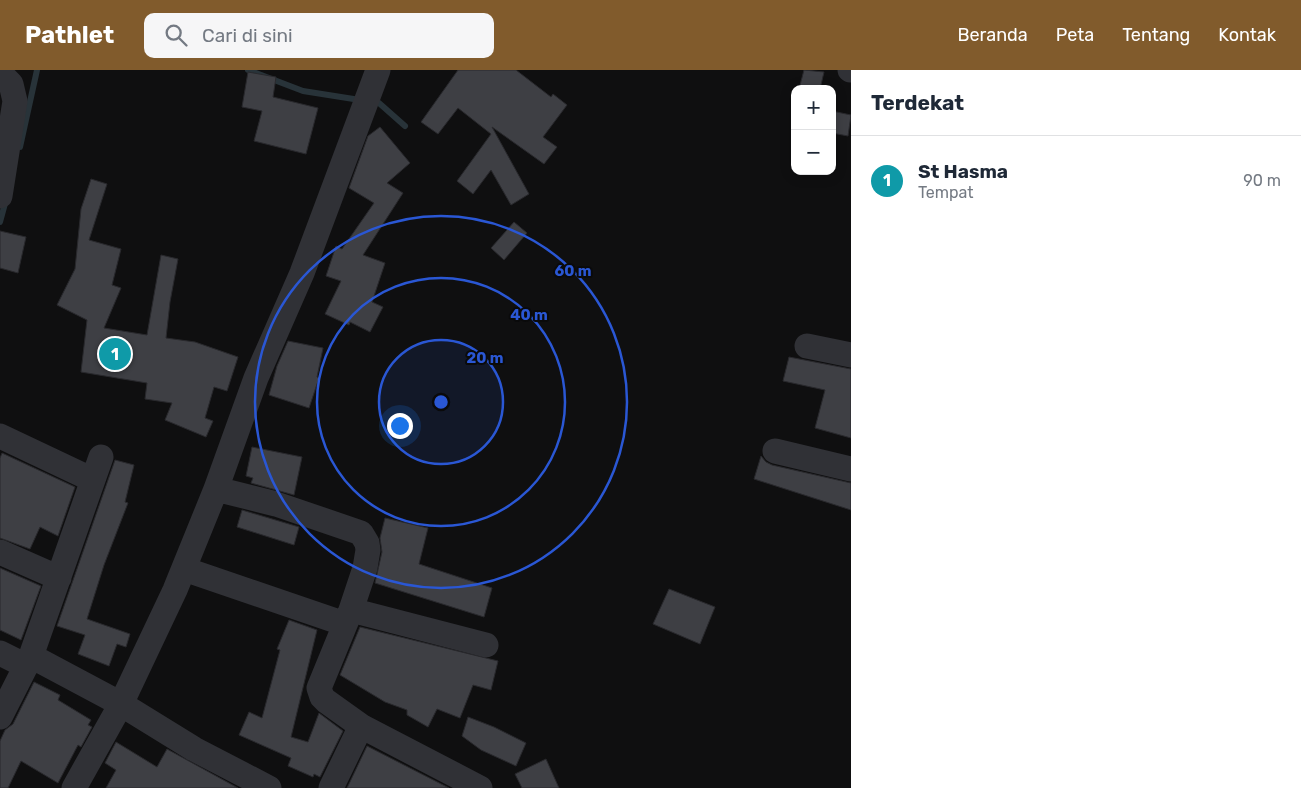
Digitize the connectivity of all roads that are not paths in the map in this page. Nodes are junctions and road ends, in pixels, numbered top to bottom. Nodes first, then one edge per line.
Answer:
1 (0, 73) edge
2 (377, 73) edge
3 (0, 196) edge
4 (807, 346) dead end
5 (851, 355) edge
6 (0, 436) edge
7 (775, 450) dead end
8 (101, 457) dead end
9 (851, 469) edge
10 (93, 480) junction
11 (216, 489) junction
12 (0, 552) edge
13 (184, 569) junction
14 (59, 578) junction
15 (348, 617) junction
16 (486, 645) dead end
17 (0, 653) edge
18 (29, 661) junction
19 (121, 704) junction
20 (0, 717) edge
21 (361, 726) junction
22 (265, 787) edge
23 (74, 788) edge
24 (331, 788) edge
25 (480, 788) edge

1 - 3 street
2 - 11 street
4 - 5 street
6 - 10 street
7 - 9 street
8 - 10 street
10 - 14 street
11 - 13 street
11 - 15 street
12 - 14 street
13 - 15 street
13 - 19 street
14 - 18 street
15 - 16 street
15 - 21 street
17 - 18 street
18 - 19 street
18 - 20 street
19 - 22 street
19 - 23 street
21 - 24 street
21 - 25 street

